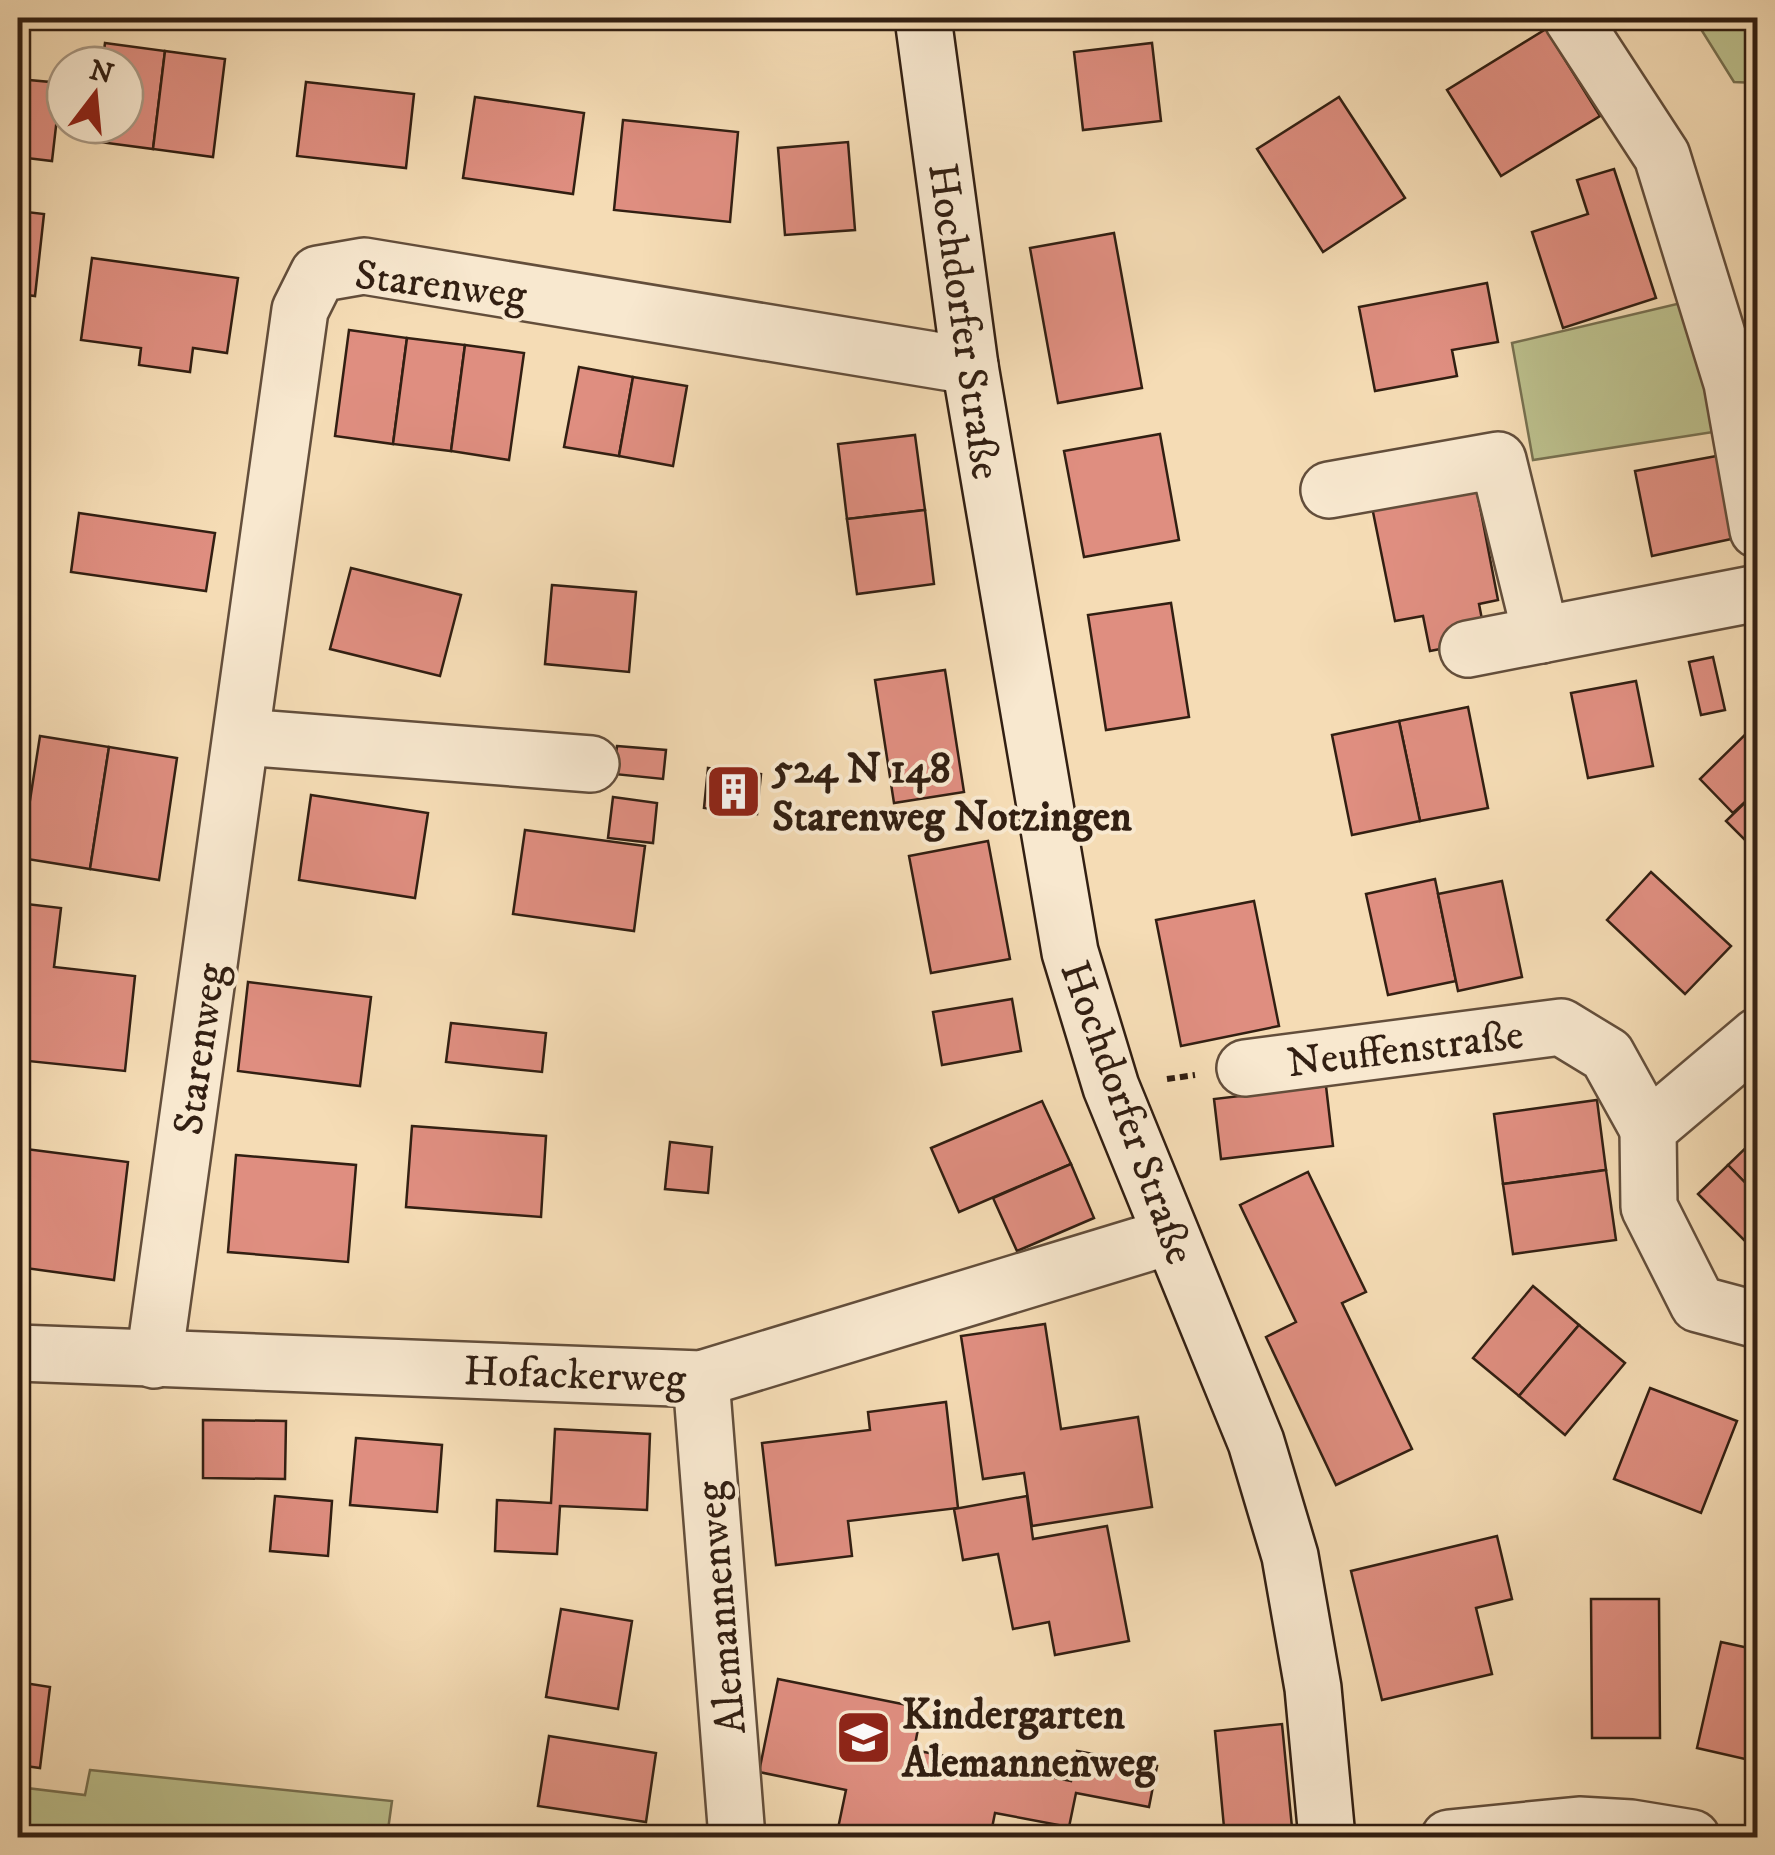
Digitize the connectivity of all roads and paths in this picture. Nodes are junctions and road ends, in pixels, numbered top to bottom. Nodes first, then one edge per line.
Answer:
1 (924, 18) edge
2 (1572, 18) edge
3 (970, 366) junction
4 (1745, 380) edge
5 (1330, 490) dead end
6 (1758, 530) edge
7 (1758, 592) edge
8 (1540, 635) junction
9 (1468, 649) dead end
10 (242, 737) junction
11 (591, 764) dead end
12 (1758, 1036) edge
13 (1245, 1068) joint
14 (1111, 1087) junction
15 (1648, 1129) junction
16 (1171, 1236) junction
17 (1758, 1320) edge
18 (18, 1353) edge
19 (154, 1360) junction
20 (701, 1379) junction
21 (1678, 1836) edge
22 (738, 1838) edge
23 (1327, 1838) edge
24 (1449, 1838) edge

1 - 3 street, Hochdorfer Straße
2 - 4 street
3 - 10 street, Starenweg
3 - 14 street, Hochdorfer Straße
4 - 6 street
5 - 8 street
7 - 8 street
8 - 9 street
10 - 11 street
10 - 19 street, Starenweg
12 - 15 street
13 - 14 path, Neuffenstraße
13 - 15 street, Neuffenstraße
14 - 16 street, Hochdorfer Straße
15 - 17 street, Neuffenstraße
16 - 20 street, Hofackerweg
16 - 23 street, Hochdorfer Straße
18 - 19 street, Hofackerweg
19 - 20 street, Hofackerweg
20 - 22 street, Alemannenweg
21 - 24 street

